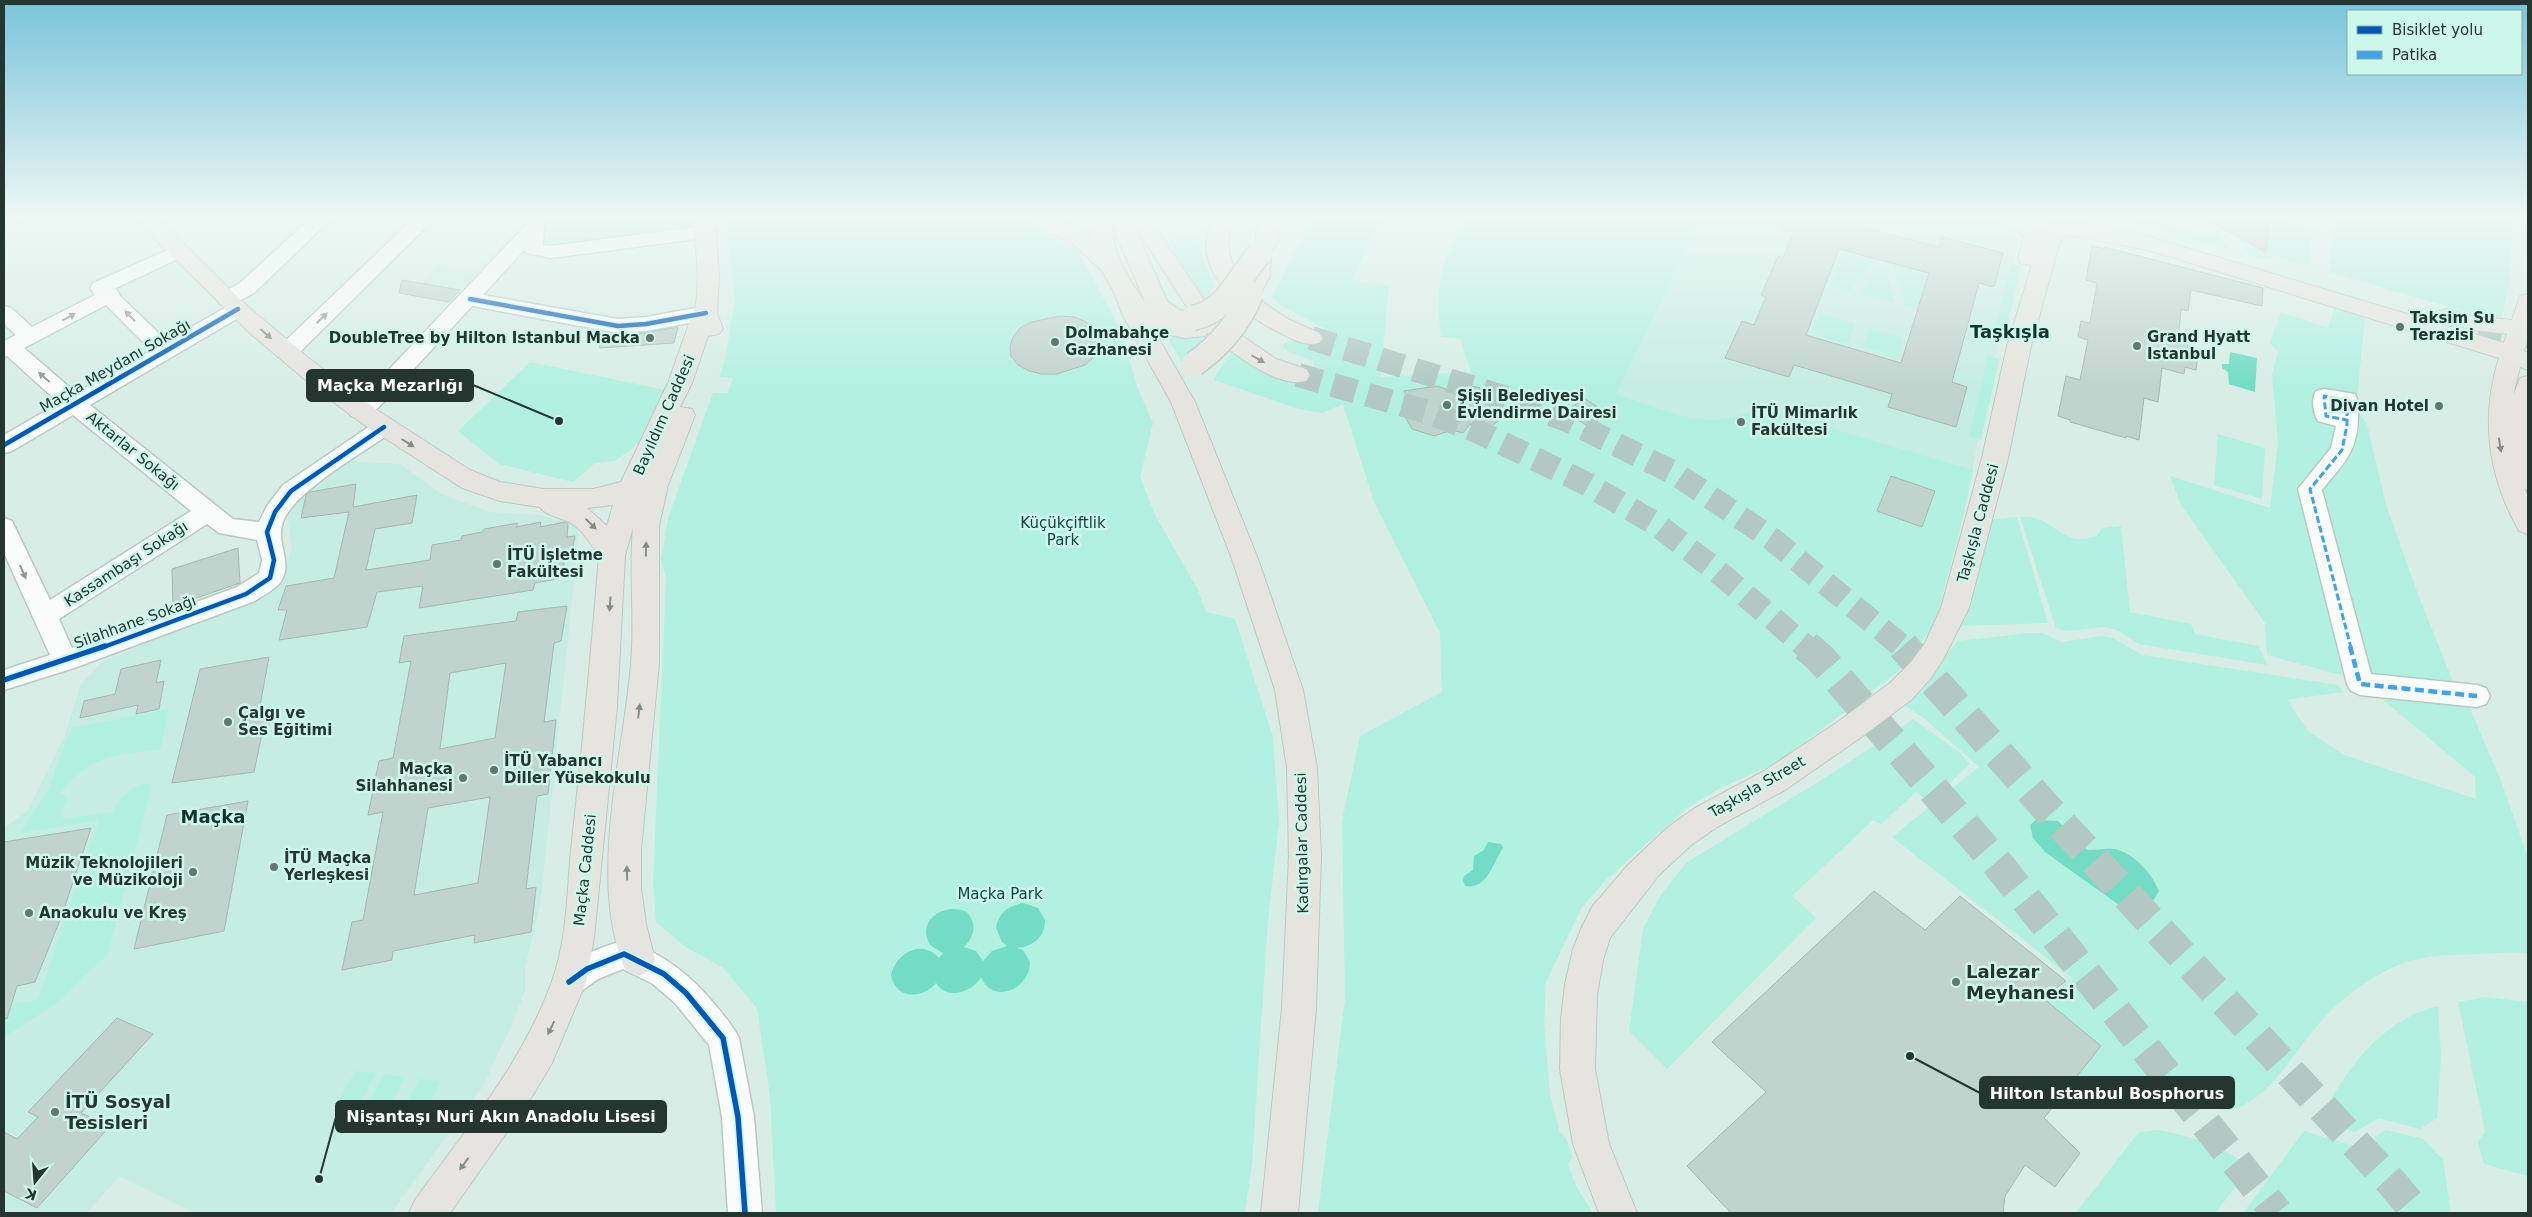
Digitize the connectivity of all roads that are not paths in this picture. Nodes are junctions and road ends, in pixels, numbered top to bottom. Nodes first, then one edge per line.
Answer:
1 (130, 274) edge
2 (202, 274) edge
3 (262, 274) edge
4 (368, 274) edge
5 (489, 274) edge
6 (708, 274) edge
7 (1113, 274) edge
8 (1144, 274) edge
9 (1176, 274) edge
10 (1213, 274) edge
11 (1225, 274) edge
12 (1242, 274) edge
13 (1259, 274) edge
14 (2026, 274) edge
15 (2040, 274) edge
16 (2248, 274) edge
17 (2286, 274) edge
18 (2303, 274) edge
19 (1124, 291) junction
20 (1251, 294) junction
21 (110, 296) junction
22 (470, 298) junction
23 (2528, 301) edge
24 (233, 304) junction
25 (4, 313) edge
26 (706, 313) junction
27 (1265, 316) junction
28 (1195, 325) junction
29 (2428, 328) junction
30 (2519, 328) junction
31 (2478, 332) tunnel mouth
32 (30, 336) junction
33 (1311, 338) tunnel mouth
34 (2019, 346) junction
35 (7, 348) edge
36 (165, 351) junction
37 (287, 352) junction
38 (2523, 357) edge
39 (1298, 375) tunnel mouth
40 (2528, 384) edge
41 (2502, 397) junction
42 (1183, 402) junction
43 (75, 405) junction
44 (2347, 407) dead end
45 (359, 410) junction
46 (384, 427) junction
47 (4, 445) edge
48 (671, 446) junction
49 (2528, 481) edge
50 (632, 489) junction
51 (532, 497) junction
52 (209, 511) junction
53 (2528, 524) edge
54 (4, 527) edge
55 (267, 532) junction
56 (612, 556) junction
57 (44, 616) junction
58 (65, 661) junction
59 (4, 680) edge
60 (2477, 696) dead end
61 (1621, 900) junction
62 (631, 957) junction
63 (573, 966) junction
64 (428, 1213) edge
65 (745, 1213) edge
66 (1280, 1213) edge
67 (1618, 1213) edge
68 (1639, 1213) edge

1 - 21 street
2 - 24 main road
3 - 24 street, Maçka Meydanı Sokağı
37 -> 4 street
5 - 22 street
6 - 26 main road, Bayıldım Caddesi
7 - 19 main road
8 - 28 main road
9 -> 39 main road
10 - 27 main road
11 - 27 main road
12 - 28 main road, bridge
13 - 20 main road
14 - 34 main road, Taşkışla Caddesi
15 - 34 main road, Taşkışla Caddesi
16 - 29 main road
17 - 31 main road
18 - 30 main road
19 - 28 main road
19 - 42 main road, Kadırgalar Caddesi
20 - 28 main road
20 - 42 main road, bridge
32 -> 21 street
36 -> 21 street
22 - 26 street
22 - 45 street
23 - 30 main road
24 - 36 street, Maçka Meydanı Sokağı
24 -> 37 main road
25 - 32 street
26 - 48 main road, Bayıldım Caddesi
26 - 50 main road, Bayıldım Caddesi
27 - 33 main road
29 - 38 main road
29 - 41 main road
30 - 38 main road
32 - 35 street
34 - 61 main road, Taşkışla Caddesi
43 -> 35 street, Aktarlar Sokağı
36 - 43 street, Maçka Meydanı Sokağı
37 - 45 main road
38 - 41 main road
40 - 49 main road
41 -> 53 main road
42 - 66 main road, Kadırgalar Caddesi
43 - 47 street, Maçka Meydanı Sokağı
43 - 52 street, Aktarlar Sokağı
44 - 60 street
45 - 46 main road
46 -> 51 main road
46 - 55 street
48 - 50 main road
62 -> 48 main road
50 - 51 main road
50 - 56 main road, Maçka Caddesi
51 -> 56 main road
52 - 55 street, Aktarlar Sokağı
52 - 57 street, Kassambaşı Sokağı
54 -> 57 street
55 - 58 street, Silahhane Sokağı
56 -> 63 main road, Maçka Caddesi
57 - 58 street
58 - 59 street, Silahhane Sokağı
61 - 67 main road
61 - 68 main road
62 - 63 street
62 - 65 street
63 -> 64 main road, Maçka Caddesi

